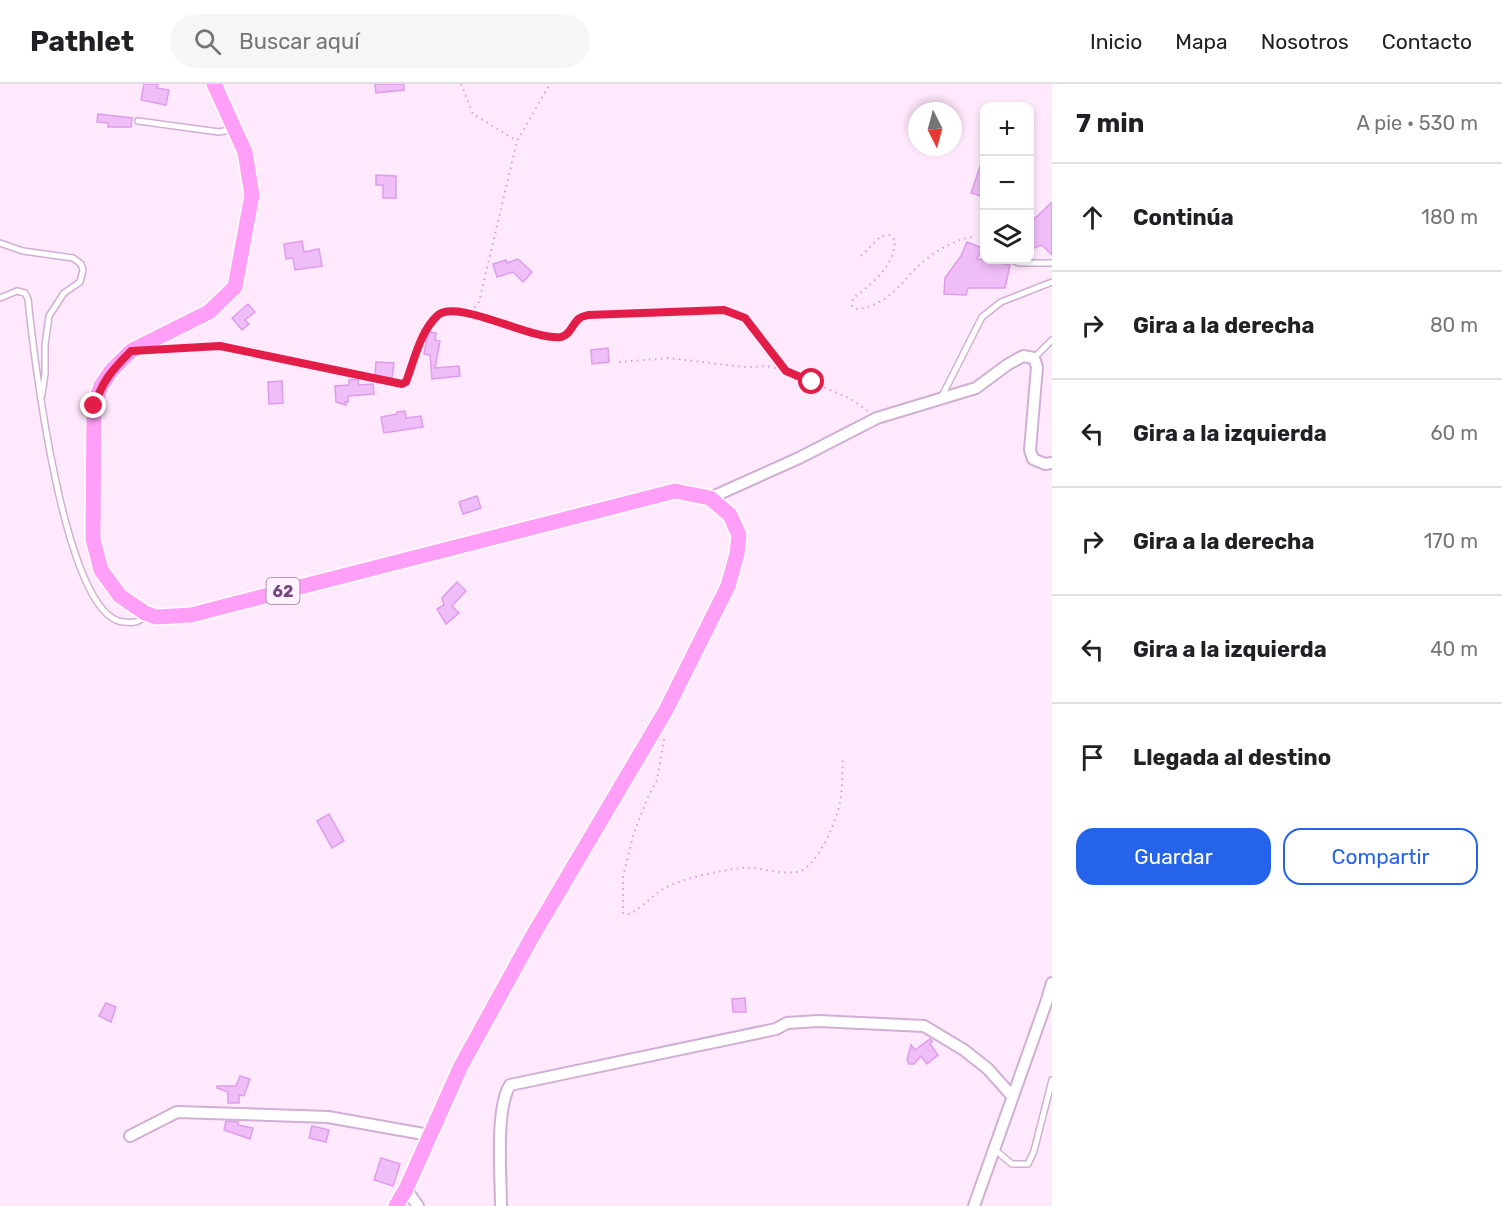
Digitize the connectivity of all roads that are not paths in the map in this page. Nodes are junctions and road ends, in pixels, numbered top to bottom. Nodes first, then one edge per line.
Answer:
1 (214, 84) edge
2 (138, 121) dead end
3 (234, 129) junction
4 (0, 243) edge
5 (1034, 263) edge
6 (1052, 263) edge
7 (1052, 282) edge
8 (0, 298) edge
9 (1052, 340) edge
10 (1034, 358) junction
11 (941, 398) junction
12 (41, 411) junction
13 (1052, 463) edge
14 (710, 498) junction
15 (145, 614) junction
16 (1052, 982) edge
17 (1052, 1080) edge
18 (1012, 1096) junction
19 (429, 1135) junction
20 (130, 1136) dead end
21 (994, 1149) junction
22 (406, 1189) junction
23 (396, 1206) edge
24 (418, 1206) edge
25 (501, 1206) edge
26 (974, 1206) edge

1 - 3 main road
2 - 3 lane
3 - 15 main road
4 - 12 lane
5 - 6 lane
7 - 11 lane
8 - 12 lane
9 - 10 lane
10 - 11 street
10 - 13 street
11 - 14 street
12 - 15 lane
14 - 15 main road, 62
14 - 19 main road
16 - 18 street
17 - 21 lane
18 - 21 street
18 - 25 street
19 - 20 street
19 - 22 main road
21 - 26 street
22 - 23 main road
22 - 24 street

